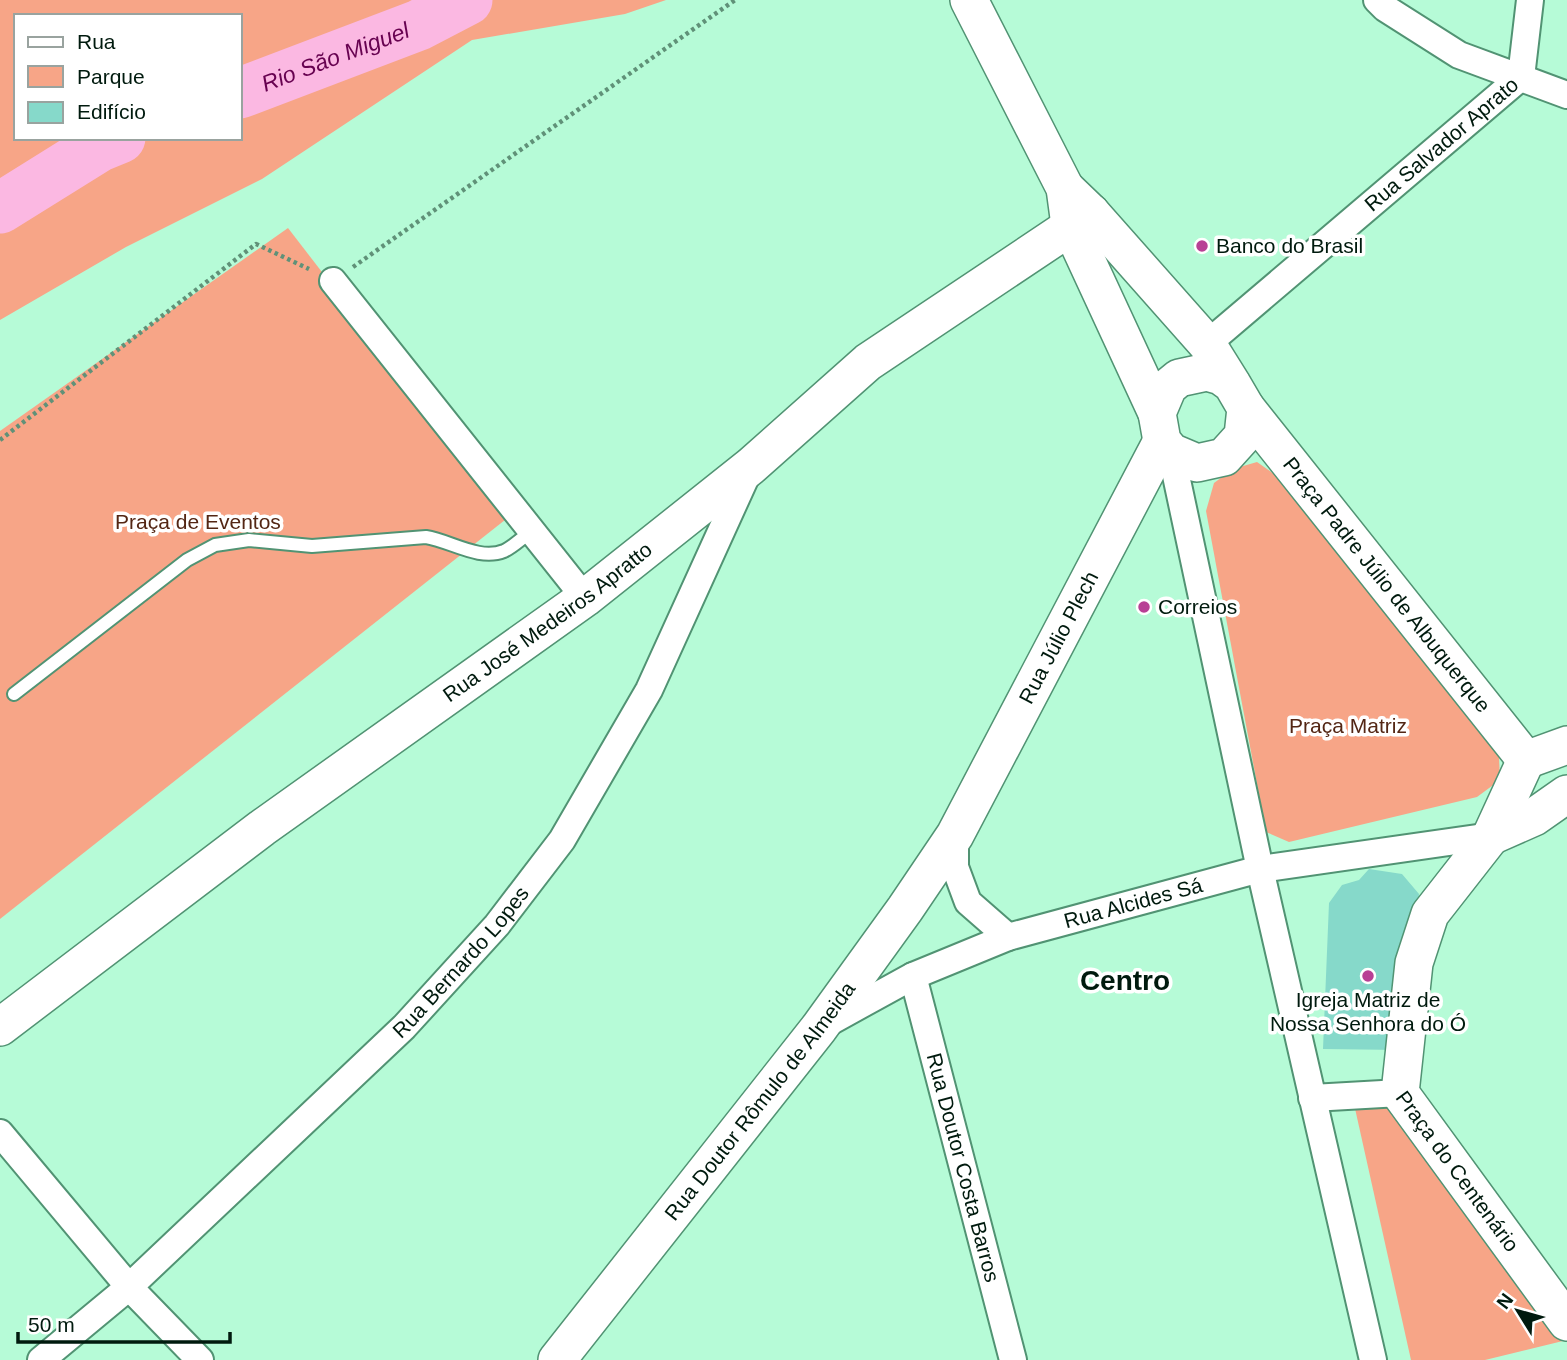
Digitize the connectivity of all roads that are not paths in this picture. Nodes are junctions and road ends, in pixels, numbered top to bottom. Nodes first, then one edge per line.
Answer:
1 (969, 0) edge
2 (1377, 0) edge
3 (1530, 0) edge
4 (1521, 77) junction
5 (1567, 94) edge
6 (1081, 219) junction
7 (333, 281) road end
8 (1207, 344) junction
9 (1239, 396) junction
10 (1163, 435) junction
11 (751, 466) junction
12 (532, 531) junction
13 (585, 598) junction
14 (14, 694) dead end
15 (1567, 745) edge
16 (1526, 760) junction
17 (1567, 794) edge
18 (955, 835) junction
19 (1491, 836) junction
20 (1260, 869) junction
21 (1008, 937) junction
22 (914, 976) junction
23 (0, 1027) edge
24 (819, 1028) junction
25 (1400, 1093) junction
26 (1312, 1098) junction
27 (0, 1133) edge
28 (129, 1287) junction
29 (1567, 1322) edge
30 (41, 1360) edge
31 (200, 1360) edge
32 (557, 1360) edge
33 (1013, 1360) edge
34 (1373, 1360) edge

1 - 6 main road
2 - 4 street
3 - 4 street, Rua Salvador Aprato
4 - 5 street
4 - 8 street, Rua Salvador Aprato
6 - 8 main road, Praça Padre Júlio de Albuquerque
6 - 10 main road
6 - 11 main road, Rua José Medeiros Apratto
7 - 12 street
8 - 9 main road, Praça Padre Júlio de Albuquerque
9 - 10 main road
9 - 10 main road
9 - 16 main road, Praça Padre Júlio de Albuquerque
10 - 18 main road, Rua Júlio Plech
10 - 20 street
11 - 13 main road, Rua José Medeiros Apratto
11 - 28 street, Rua Bernardo Lopes
12 - 13 street
12 - 14 lane
13 - 23 main road, Rua José Medeiros Apratto
15 - 16 main road
16 - 19 main road
17 - 19 main road
18 - 21 street
18 - 24 main road, Rua Doutor Rômulo de Almeida
19 - 20 street
19 - 25 main road
20 - 21 street, Rua Alcides Sá
20 - 26 street
21 - 22 street, Rua Alcides Sá
22 - 24 street, Rua Alcides Sá
22 - 33 street, Rua Doutor Costa Barros
24 - 32 main road, Rua Doutor Rômulo de Almeida
25 - 26 street, Praça do Centenário
25 - 29 main road, Praça do Centenário
26 - 34 street
27 - 28 street
28 - 30 street, Rua Bernardo Lopes
28 - 31 street

